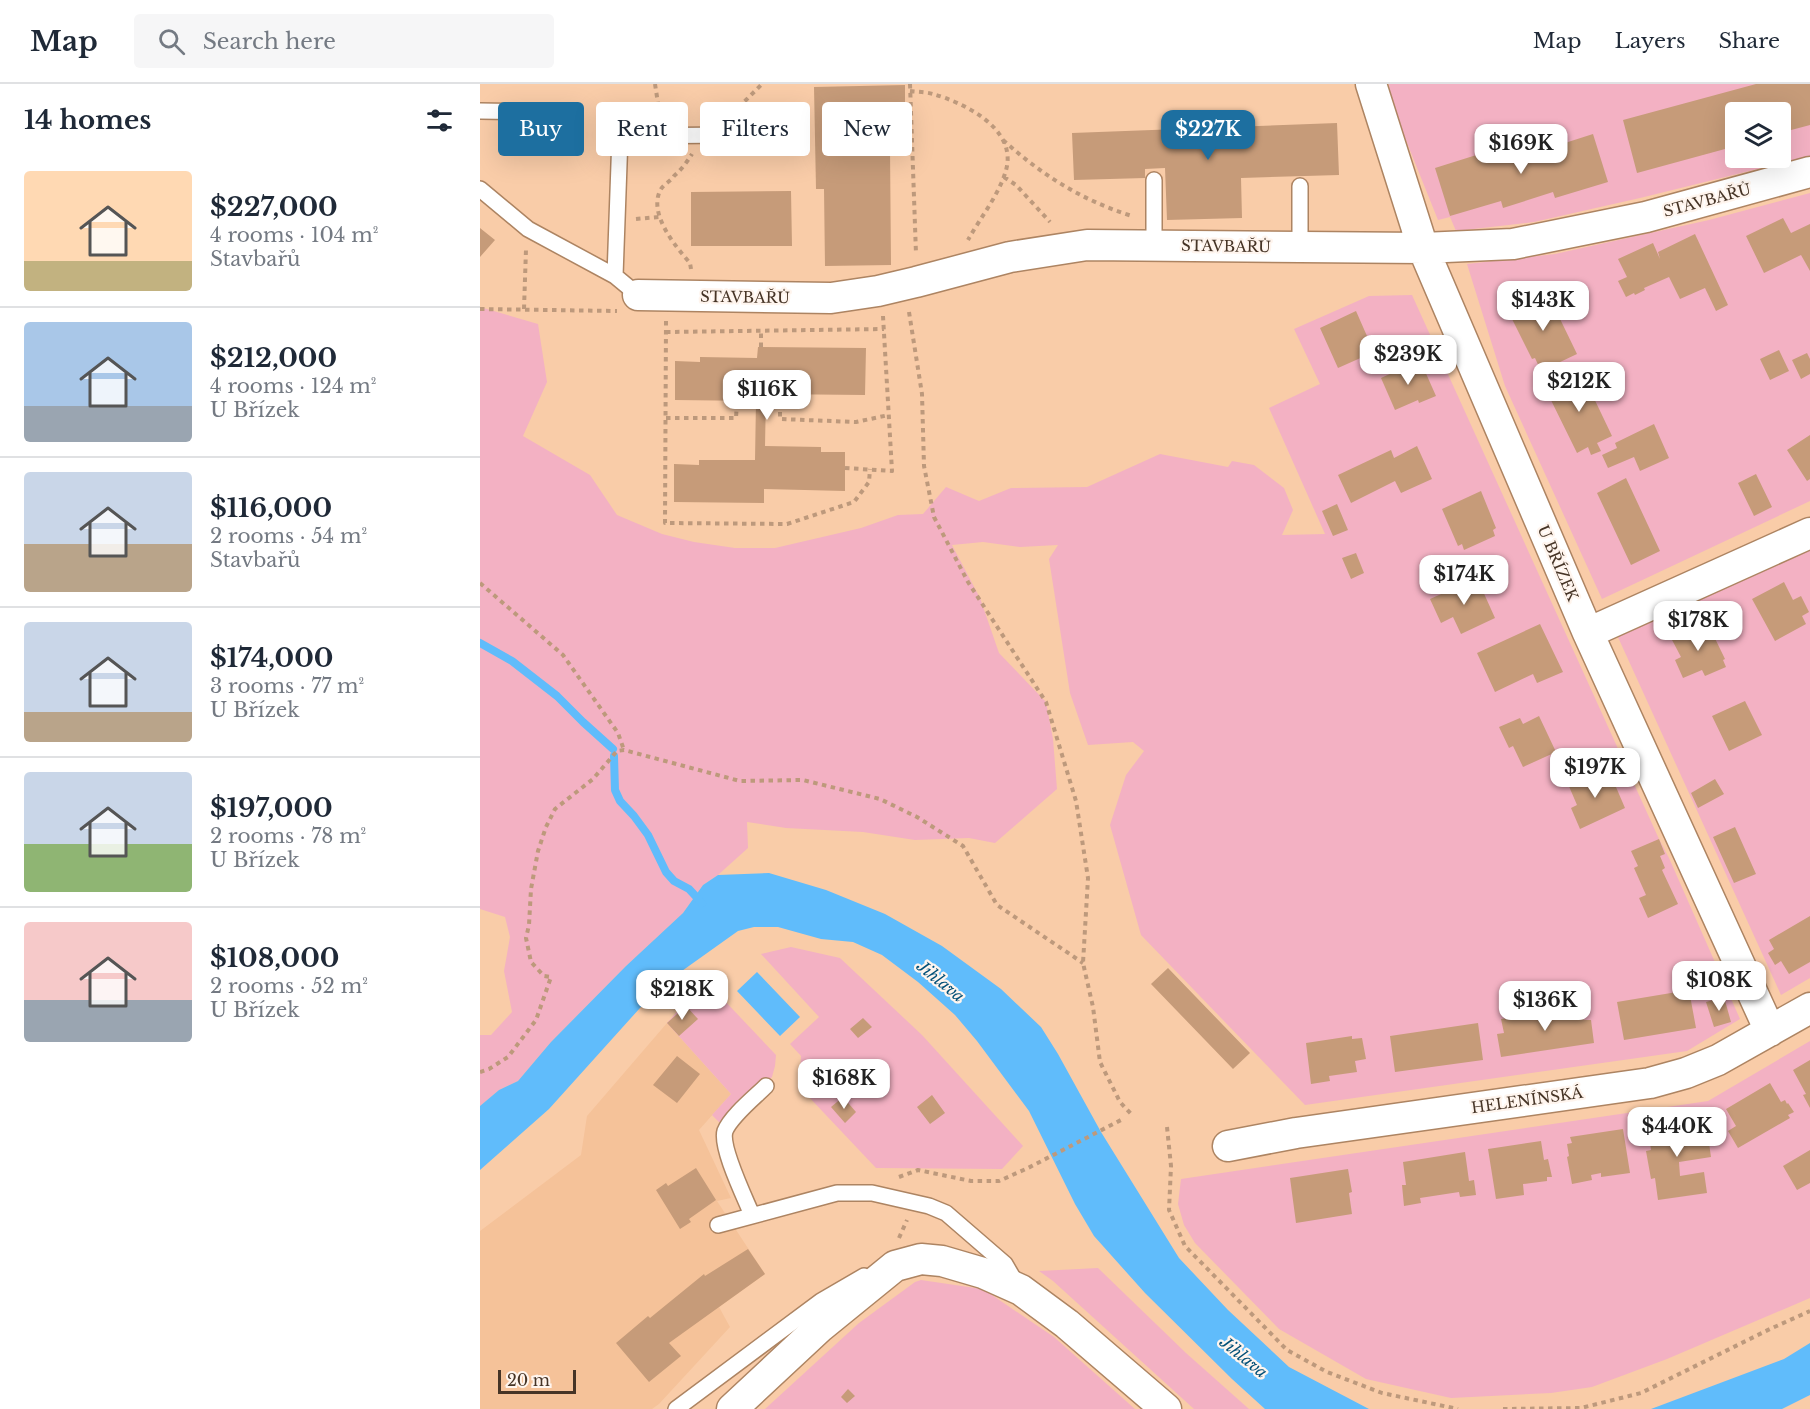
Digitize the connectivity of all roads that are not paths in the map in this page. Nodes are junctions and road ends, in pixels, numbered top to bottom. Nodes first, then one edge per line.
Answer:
1 (1371, 84) edge
2 (480, 111) edge
3 (498, 111) edge
4 (700, 136) edge
5 (1810, 172) edge
6 (1154, 180) dead end
7 (1300, 186) dead end
8 (480, 189) edge
9 (1154, 234) junction
10 (1300, 247) junction
11 (1423, 248) junction
12 (615, 276) junction
13 (638, 295) joint
14 (1810, 533) edge
15 (1588, 633) junction
16 (1810, 1008) edge
17 (1770, 1031) junction
18 (766, 1086) dead end
19 (1228, 1146) dead end
20 (752, 1215) junction
21 (718, 1225) dead end
22 (896, 1266) junction
23 (1021, 1290) junction
24 (676, 1409) edge
25 (732, 1409) edge
26 (1166, 1409) edge

1 - 11 street, U BŘÍZEK
2 - 3 lane
4 - 12 lane
5 - 11 street, STAVBAŘŮ
6 - 9 lane
7 - 10 lane
8 - 12 lane
9 - 10 street, STAVBAŘŮ
9 - 13 street, STAVBAŘŮ
10 - 11 street, STAVBAŘŮ
11 - 15 street, U BŘÍZEK
12 - 13 lane
14 - 15 street
15 - 17 street, U BŘÍZEK
16 - 17 street, HELENÍNSKÁ
17 - 19 street, HELENÍNSKÁ
18 - 20 lane
20 - 21 lane
20 - 23 lane
22 - 23 street
22 - 24 lane
22 - 25 street
23 - 26 street

